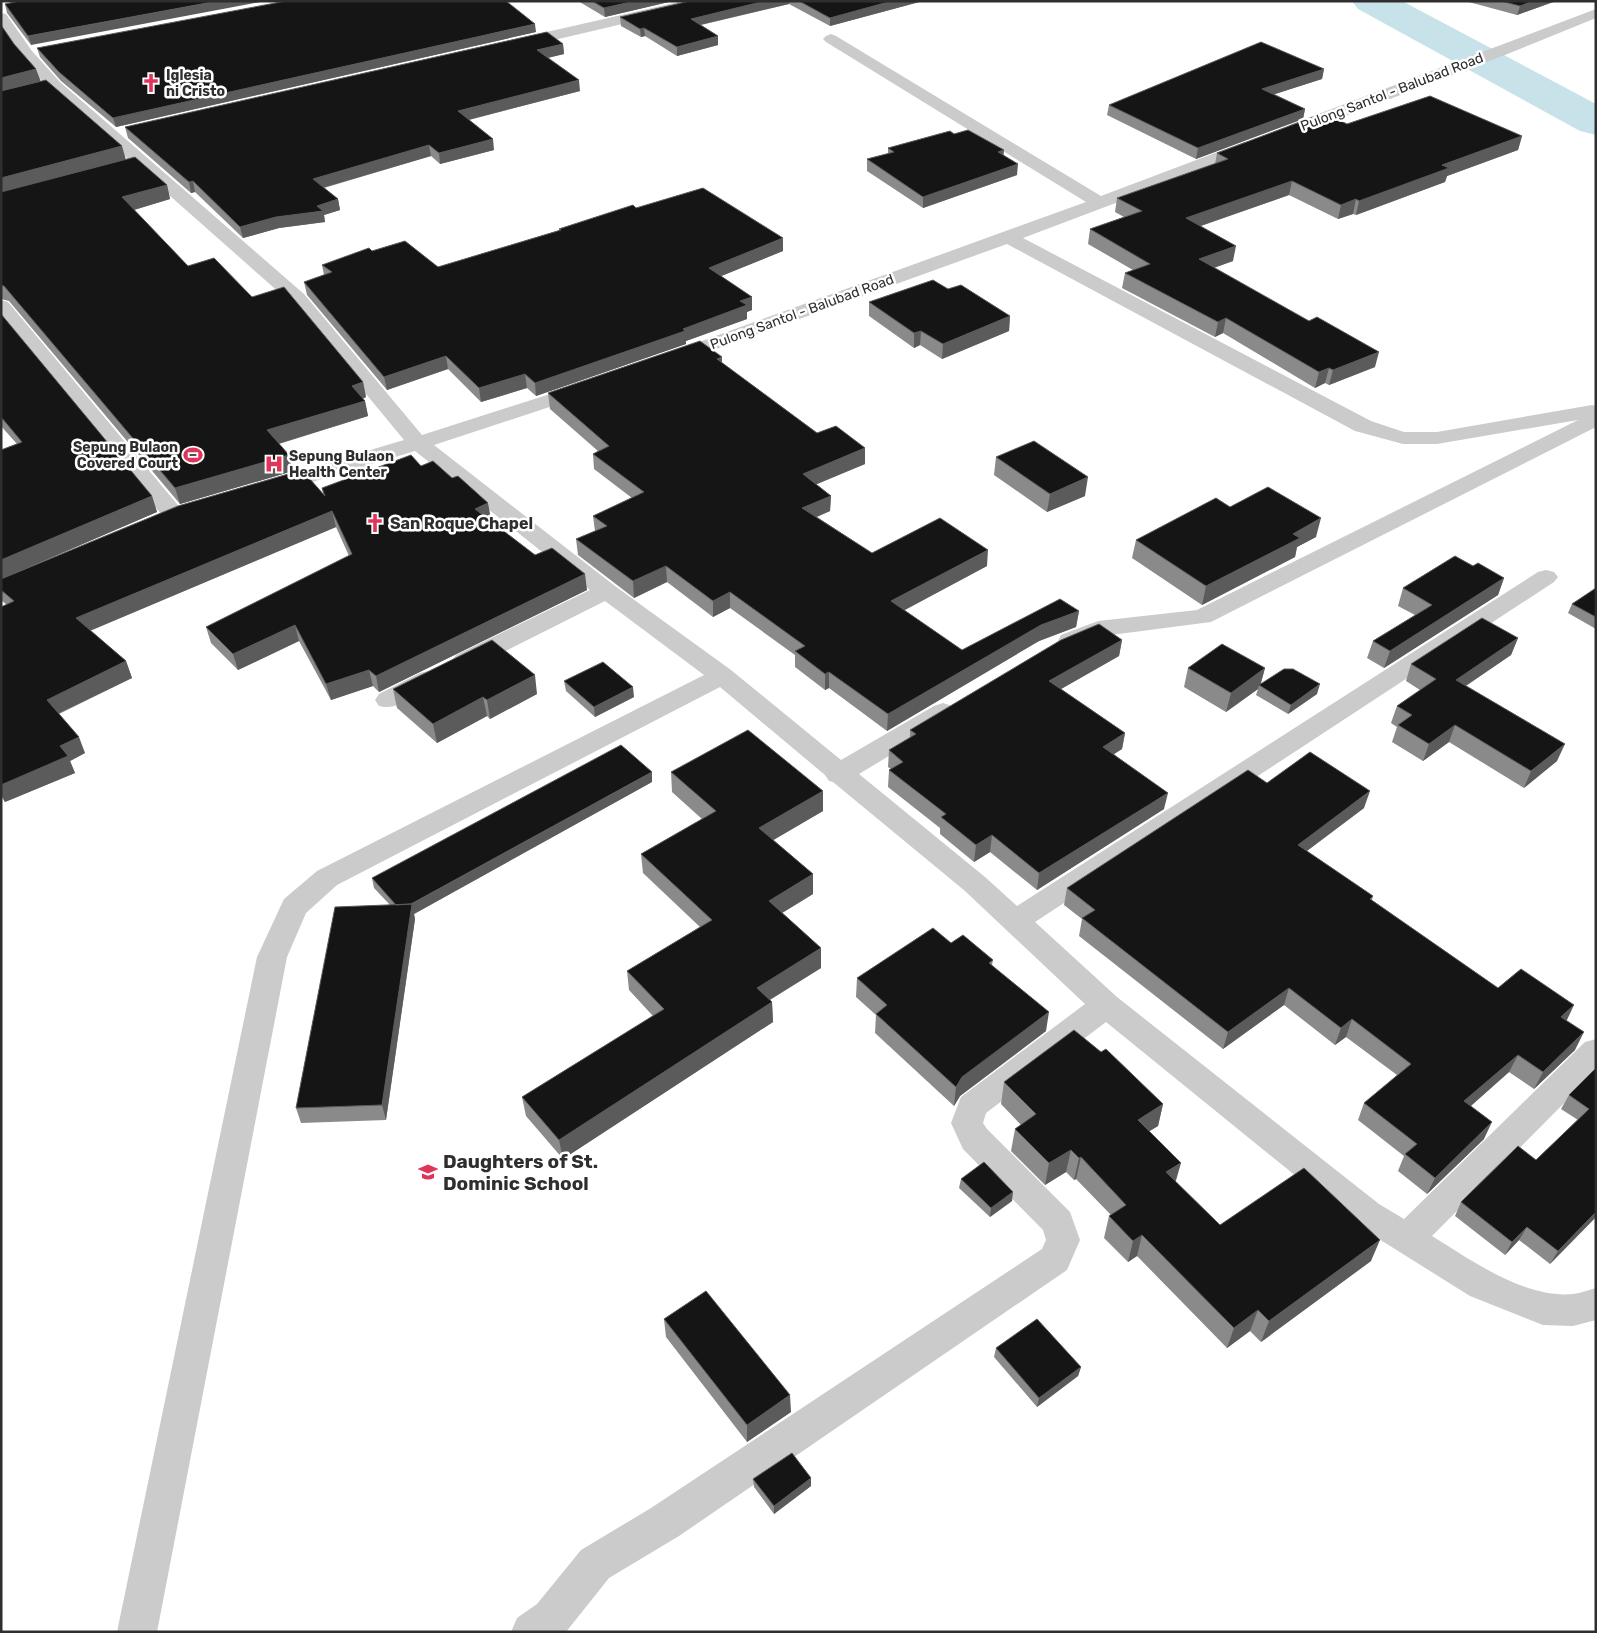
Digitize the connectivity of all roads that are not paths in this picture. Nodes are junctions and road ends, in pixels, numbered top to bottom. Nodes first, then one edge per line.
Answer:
1 (703, 1) edge
2 (1596, 13) edge
3 (1, 17) edge
4 (831, 39) dead end
5 (500, 47) edge
6 (1100, 203) junction
7 (1008, 238) junction
8 (1, 306) edge
9 (652, 365) edge
10 (606, 381) edge
11 (1596, 411) edge
12 (1596, 419) edge
13 (418, 443) junction
14 (249, 493) edge
15 (174, 516) edge
16 (1546, 577) dead end
17 (607, 591) junction
18 (1049, 649) edge
19 (722, 676) junction
20 (965, 699) edge
21 (388, 700) dead end
22 (838, 774) junction
23 (1014, 922) junction
24 (1106, 1005) junction
25 (1596, 1051) edge
26 (1407, 1238) junction
27 (1596, 1304) edge
28 (137, 1632) edge
29 (531, 1632) edge

1 - 5 street
2 - 6 street, Pulong Santol - Balubad Road
3 - 13 street
4 - 6 street
6 - 7 street, Pulong Santol - Balubad Road
7 - 9 street, Pulong Santol - Balubad Road
7 - 11 street
8 - 15 street
10 - 13 street
12 - 18 street
13 - 14 street
13 - 17 street
16 - 23 street
17 - 19 street
17 - 21 street
19 - 22 street
19 - 28 street
20 - 22 street
22 - 23 street
23 - 24 street
24 - 26 street
24 - 29 street
25 - 26 street
26 - 27 street

